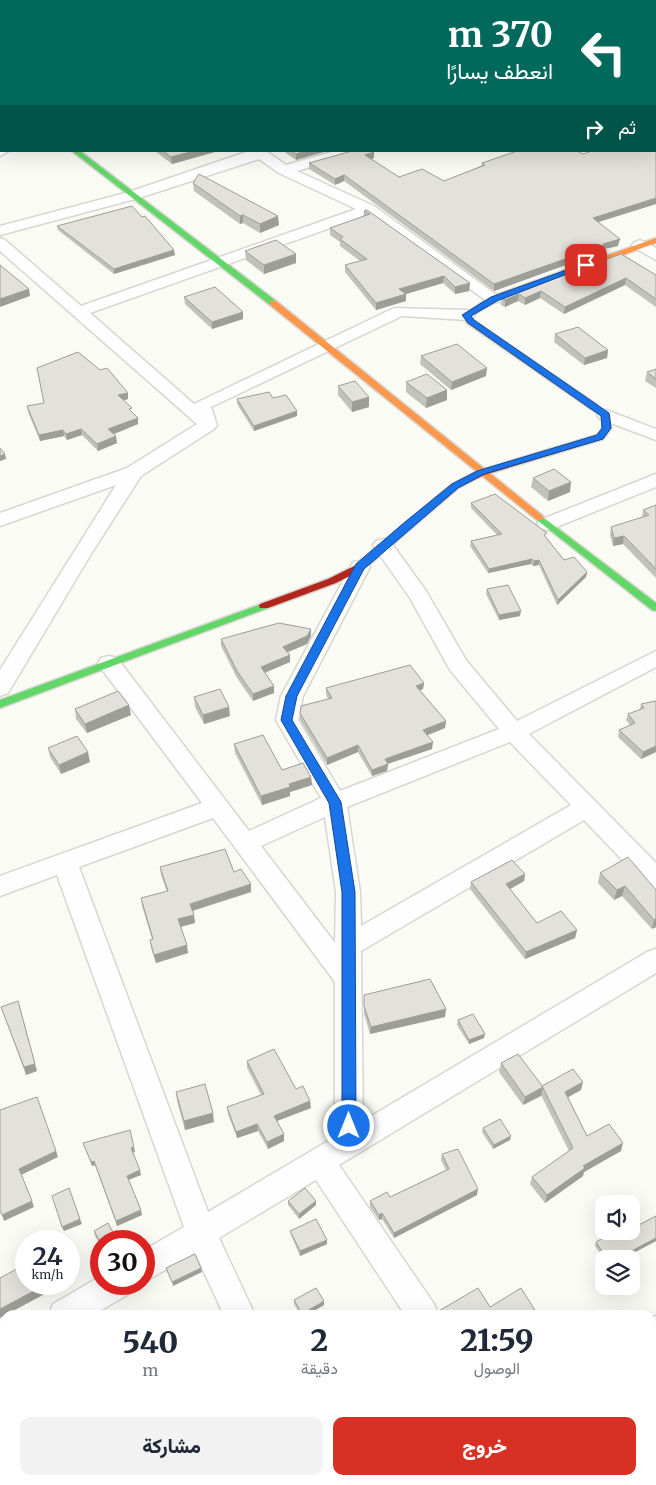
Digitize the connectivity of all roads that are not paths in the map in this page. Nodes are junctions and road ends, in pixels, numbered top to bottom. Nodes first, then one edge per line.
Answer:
1 (76, 152) edge
2 (347, 152) edge
3 (258, 153) edge
4 (284, 170) junction
5 (134, 195) junction
6 (370, 209) junction
7 (0, 231) edge
8 (656, 240) edge
9 (0, 243) edge
10 (640, 245) junction
11 (656, 255) edge
12 (221, 262) junction
13 (494, 299) junction
14 (79, 312) junction
15 (466, 315) junction
16 (326, 345) junction
17 (606, 415) junction
18 (656, 418) edge
19 (208, 425) junction
20 (637, 427) junction
21 (656, 435) edge
22 (134, 472) junction
23 (481, 472) junction
24 (656, 480) edge
25 (0, 520) edge
26 (547, 524) junction
27 (383, 545) junction
28 (360, 567) junction
29 (656, 608) edge
30 (656, 658) edge
31 (109, 663) junction
32 (0, 688) edge
33 (0, 704) edge
34 (514, 732) junction
35 (335, 802) junction
36 (218, 807) junction
37 (587, 807) junction
38 (245, 843) junction
39 (66, 862) junction
40 (656, 878) edge
41 (0, 886) edge
42 (348, 946) junction
43 (656, 960) edge
44 (349, 980) junction
45 (349, 1144) junction
46 (320, 1161) junction
47 (201, 1233) junction
48 (155, 1260) edge
49 (98, 1295) edge
50 (72, 1310) edge
51 (238, 1310) edge
52 (420, 1310) edge

1 - 5 street
2 - 4 street
3 - 4 street
3 - 5 street
4 - 6 street
5 - 7 street
5 - 12 street
6 - 12 street
6 - 13 street
8 - 10 street
9 - 14 street
10 - 11 street
10 - 13 street
12 - 14 street
12 - 16 street
13 - 15 street
14 - 19 street
15 - 16 street
15 - 17 street
16 - 19 street
16 - 23 street
17 - 20 street
17 - 23 street
18 - 20 street
19 - 22 street
20 - 21 street
22 - 25 street
22 - 32 street
23 - 26 street
23 - 27 street
24 - 26 street
26 - 29 street
27 - 28 street
27 - 34 street
28 - 31 street
28 - 35 street
30 - 34 street
31 - 33 street
31 - 36 street
34 - 35 street
34 - 37 street
35 - 38 street
35 - 42 street
36 - 38 street
36 - 39 street
37 - 40 street
37 - 42 street
38 - 44 street
39 - 41 street
39 - 47 street
42 - 44 street
43 - 45 street
44 - 45 street
45 - 46 street
46 - 47 street
46 - 52 street
47 - 48 street
47 - 51 street
49 - 50 street

